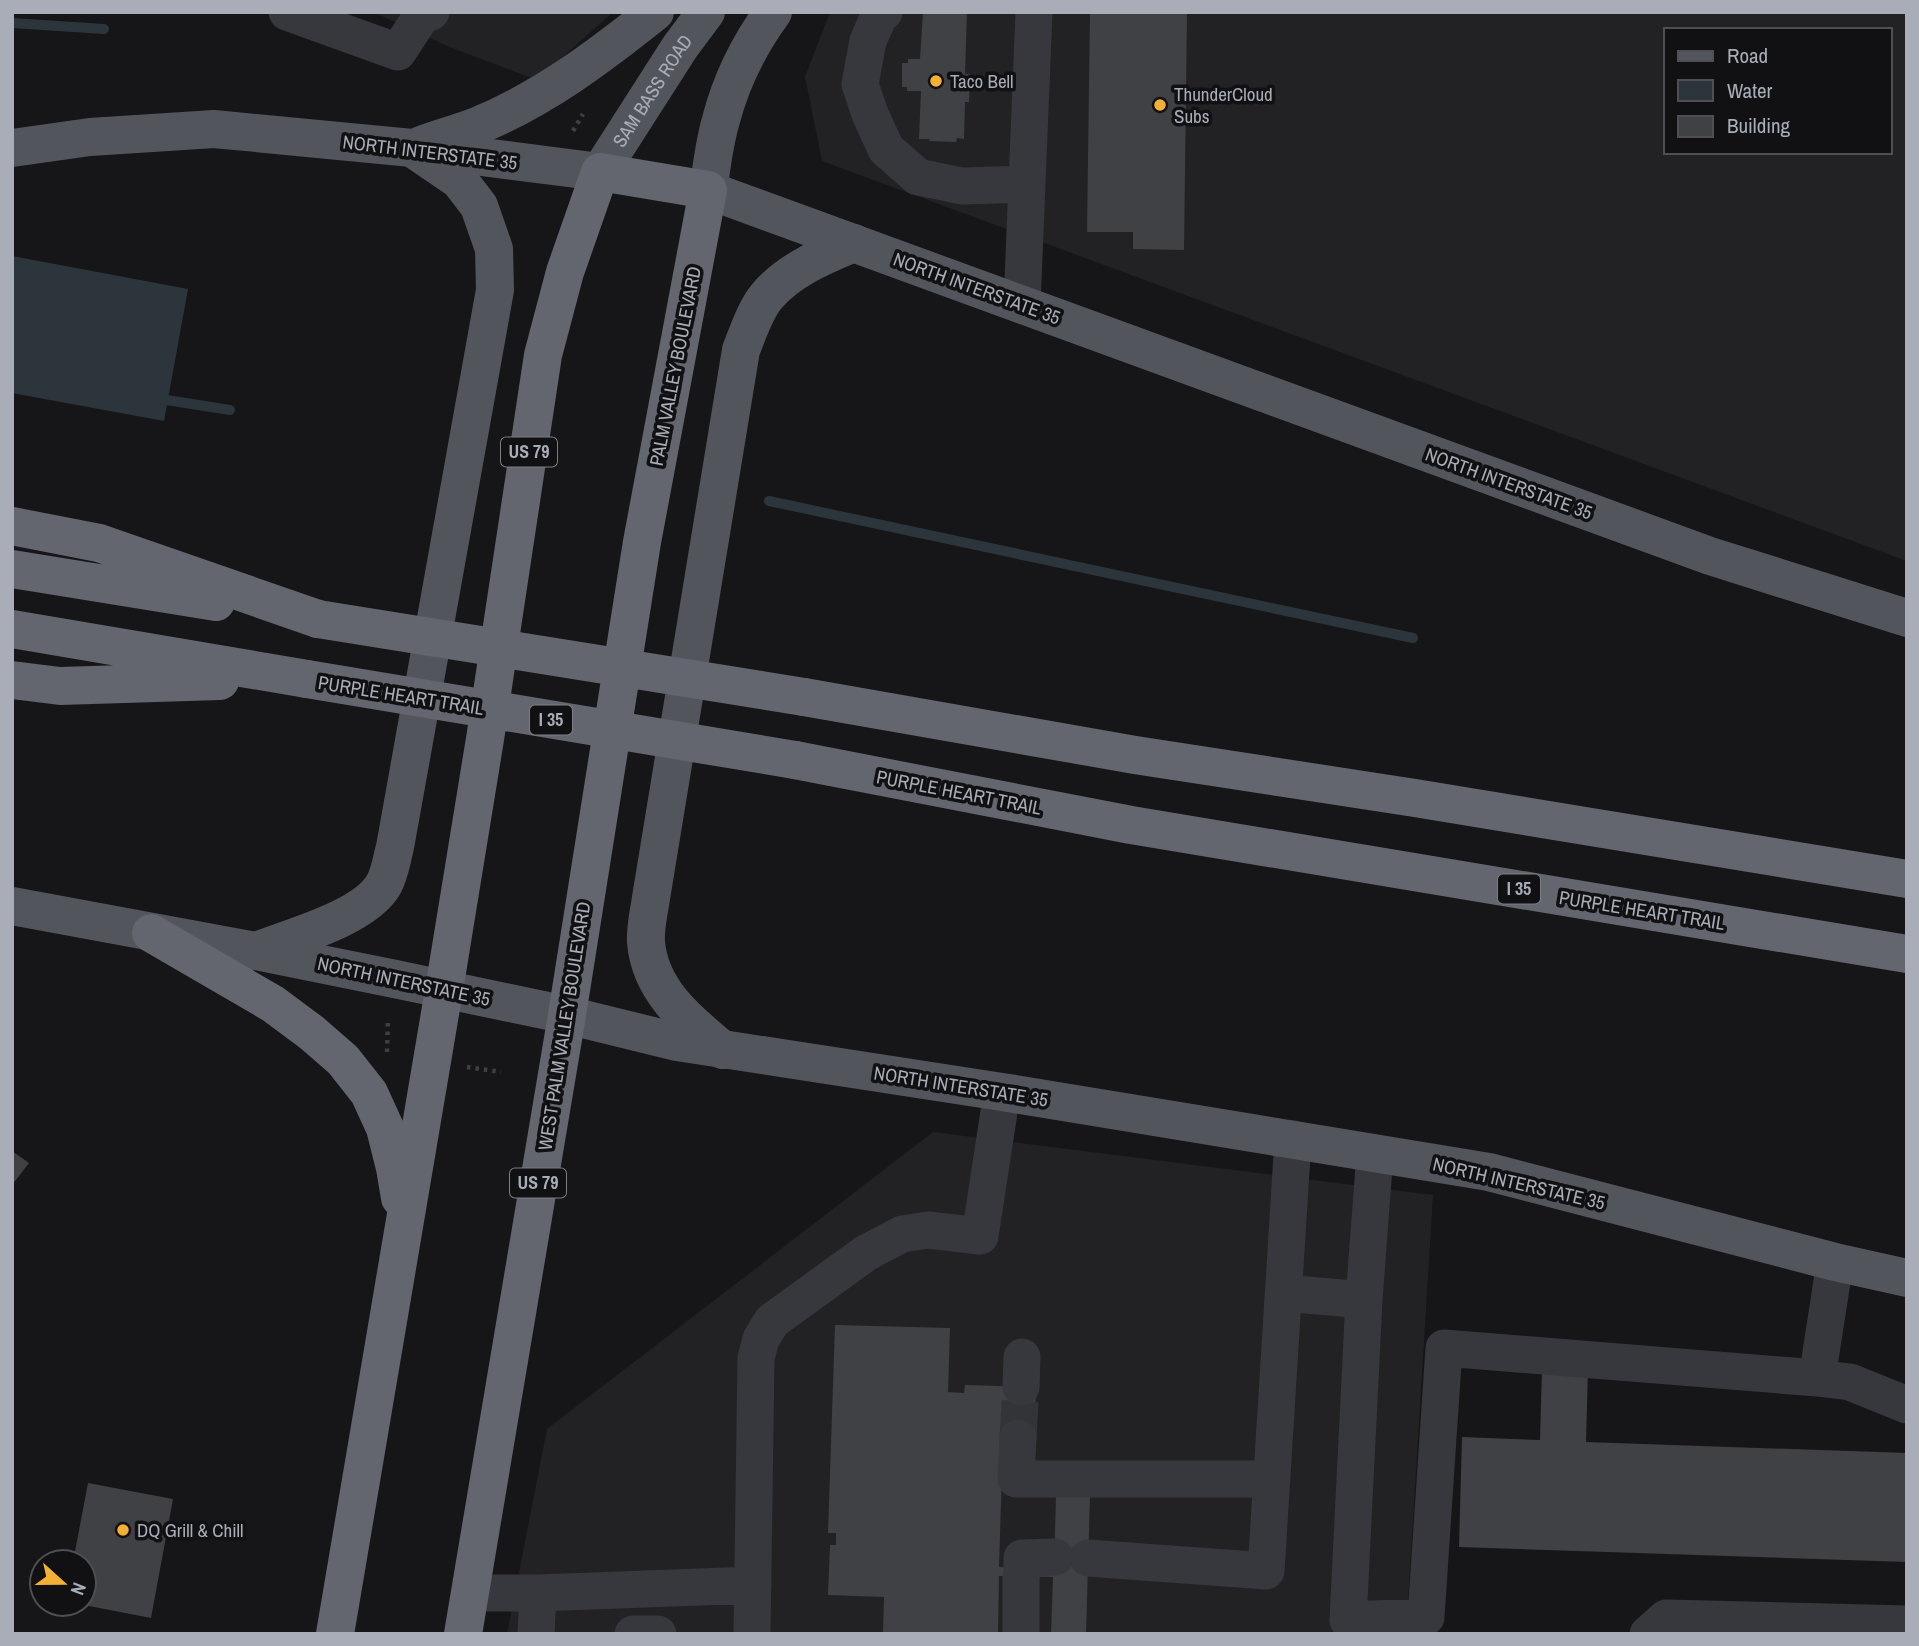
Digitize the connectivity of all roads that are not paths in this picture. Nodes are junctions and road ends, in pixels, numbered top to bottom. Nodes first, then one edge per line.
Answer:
1 (287, 12) edge
2 (655, 12) edge
3 (706, 12) edge
4 (772, 12) edge
5 (884, 12) edge
6 (1034, 12) edge
7 (426, 14) edge
8 (12, 148) edge
9 (412, 148) junction
10 (600, 172) junction
11 (1027, 184) junction
12 (708, 190) junction
13 (854, 243) junction
14 (1022, 305) junction
15 (12, 526) edge
16 (642, 542) joint
17 (12, 569) edge
18 (1907, 618) edge
19 (318, 619) junction
20 (12, 629) edge
21 (307, 679) junction
22 (12, 681) edge
23 (1602, 829) junction
24 (1907, 858) edge
25 (1907, 879) edge
26 (12, 906) edge
27 (151, 933) junction
28 (256, 951) junction
29 (1907, 954) edge
30 (444, 990) junction
31 (567, 1015) junction
32 (723, 1050) junction
33 (1002, 1092) junction
34 (1293, 1139) junction
35 (1375, 1153) junction
36 (404, 1228) junction
37 (1835, 1262) junction
38 (1907, 1278) edge
39 (1284, 1293) junction
40 (1364, 1300) junction
41 (1816, 1378) junction
42 (1907, 1405) edge
43 (1018, 1438) tunnel mouth
44 (1272, 1479) junction
45 (753, 1586) junction
46 (470, 1592) junction
47 (538, 1593) junction
48 (1907, 1624) edge
49 (1426, 1625) edge
50 (335, 1634) edge
51 (463, 1634) edge
52 (536, 1634) edge
53 (633, 1634) edge
54 (657, 1634) edge
55 (752, 1634) edge
56 (1021, 1634) edge
57 (1648, 1634) edge

1 - 7 lane
2 - 9 main road
3 - 10 main road, SAM BASS ROAD
4 - 12 main road
5 - 11 lane
6 - 11 lane
8 - 9 main road, NORTH INTERSTATE 35
9 - 10 main road, NORTH INTERSTATE 35
9 - 28 main road
10 - 12 highway, NORTH INTERSTATE 35
10 - 30 highway, US 79
11 - 14 lane
12 - 13 main road, NORTH INTERSTATE 35
12 - 16 highway, PALM VALLEY BOULEVARD / US 79
13 - 14 main road, NORTH INTERSTATE 35
13 - 32 main road
14 - 18 main road, NORTH INTERSTATE 35
15 - 19 highway
16 - 31 highway, WEST PALM VALLEY BOULEVARD / US 79
17 - 19 highway
19 - 23 highway, bridge
20 - 21 highway, PURPLE HEART TRAIL / I 35
21 - 22 highway
21 - 29 highway, PURPLE HEART TRAIL / I 35, bridge
23 - 24 highway
23 - 25 highway
26 - 27 main road, NORTH INTERSTATE 35
27 - 28 main road, NORTH INTERSTATE 35
27 - 36 highway
28 - 30 main road, NORTH INTERSTATE 35
30 - 31 main road, NORTH INTERSTATE 35
30 - 36 highway, US 79
31 - 32 main road, NORTH INTERSTATE 35
31 - 46 highway, WEST PALM VALLEY BOULEVARD / US 79
32 - 33 main road, NORTH INTERSTATE 35
33 - 34 main road, NORTH INTERSTATE 35
33 - 45 lane
34 - 35 main road, NORTH INTERSTATE 35
34 - 39 lane
35 - 37 main road, NORTH INTERSTATE 35
35 - 40 lane
36 - 50 highway, US 79
37 - 38 main road, NORTH INTERSTATE 35
37 - 41 lane
39 - 40 lane
39 - 44 lane
40 - 49 lane
41 - 42 lane
41 - 49 lane
43 - 44 lane
44 - 56 lane
45 - 47 lane
45 - 55 lane
46 - 47 lane
46 - 51 highway, WEST PALM VALLEY BOULEVARD / US 79
47 - 52 lane
48 - 57 lane
53 - 54 lane

